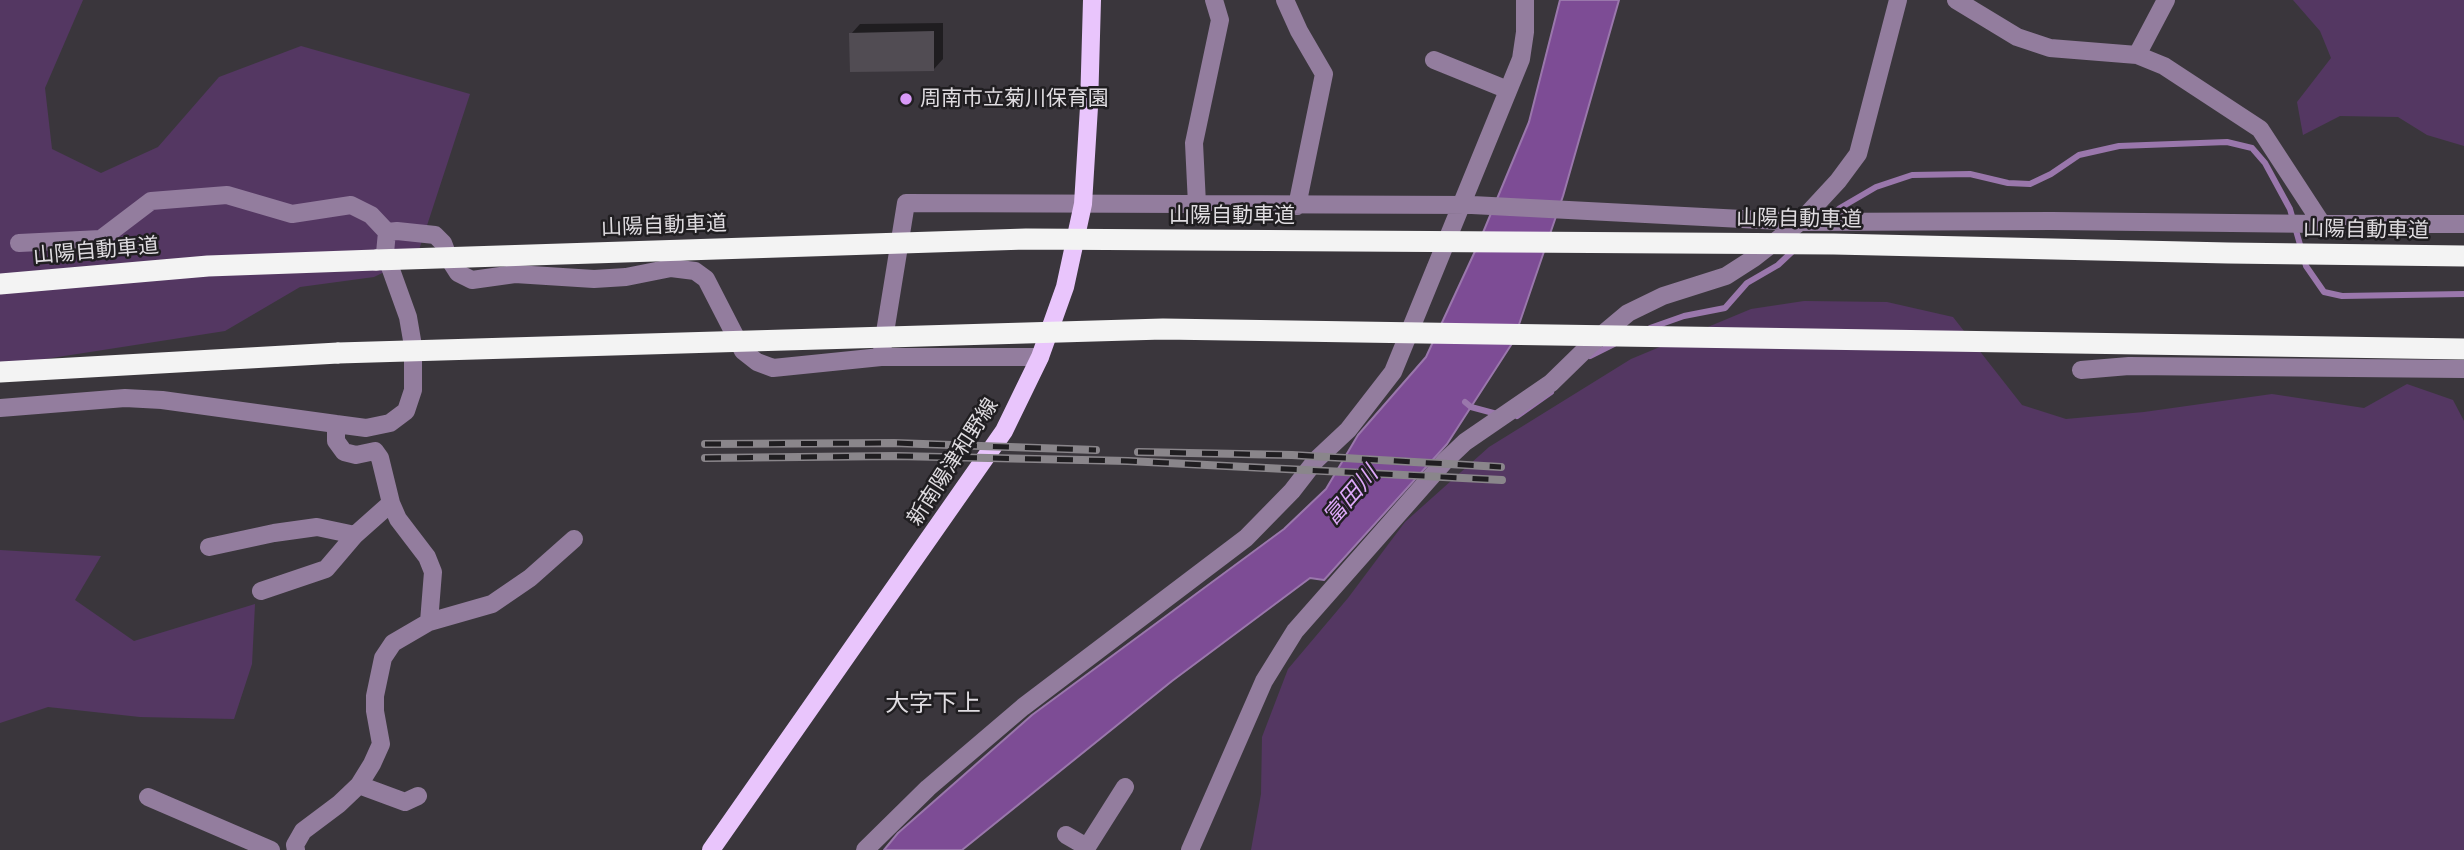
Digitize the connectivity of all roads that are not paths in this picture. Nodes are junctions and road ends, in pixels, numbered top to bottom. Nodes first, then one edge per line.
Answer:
1 (1092, 0) edge
2 (1214, 0) edge
3 (1285, 0) edge
4 (1525, 0) edge
5 (1898, 0) edge
6 (2166, 0) edge
7 (1959, 1) edge
8 (2137, 55) junction
9 (1434, 60) dead end
10 (1508, 90) junction
11 (1083, 204) junction
12 (1197, 204) junction
13 (1466, 205) junction
14 (1297, 206) junction
15 (1800, 222) junction
16 (2322, 224) junction
17 (2464, 224) edge
18 (387, 232) junction
19 (19, 243) dead end
20 (2464, 256) edge
21 (0, 284) edge
22 (2464, 349) edge
23 (1040, 356) junction
24 (881, 357) junction
25 (2464, 369) edge
26 (2081, 370) dead end
27 (0, 372) edge
28 (0, 408) edge
29 (336, 424) junction
30 (391, 503) junction
31 (355, 535) junction
32 (574, 539) dead end
33 (208, 547) dead end
34 (261, 591) dead end
35 (429, 622) junction
36 (359, 785) junction
37 (1125, 787) dead end
38 (418, 796) dead end
39 (148, 797) dead end
40 (1066, 835) dead end
41 (1088, 849) edge
42 (271, 850) edge
43 (296, 850) edge
44 (711, 850) edge
45 (865, 850) edge
46 (1190, 850) edge

1 - 11 main road, 新南陽津和野線
2 - 12 street
3 - 14 street
4 - 10 street
5 - 15 street
6 - 8 street
7 - 8 street
8 - 16 street
9 - 10 street
10 - 13 street
11 - 12 street
11 - 23 main road, 新南陽津和野線
11 - 24 street
12 - 14 street
13 - 14 street
13 - 15 street
13 - 45 street
15 - 16 street
15 - 46 street
16 - 17 street
18 - 19 street
18 - 24 street
18 - 29 street
20 - 21 highway, 山陽自動車道, bridge
22 - 27 highway, bridge
23 - 24 street
23 - 44 main road, 新南陽津和野線
25 - 26 street
28 - 29 street
29 - 30 street
30 - 31 street
30 - 35 street
31 - 33 street
31 - 34 street
32 - 35 street
35 - 36 street
36 - 38 street
36 - 43 street
37 - 41 street
39 - 42 street
40 - 41 street

